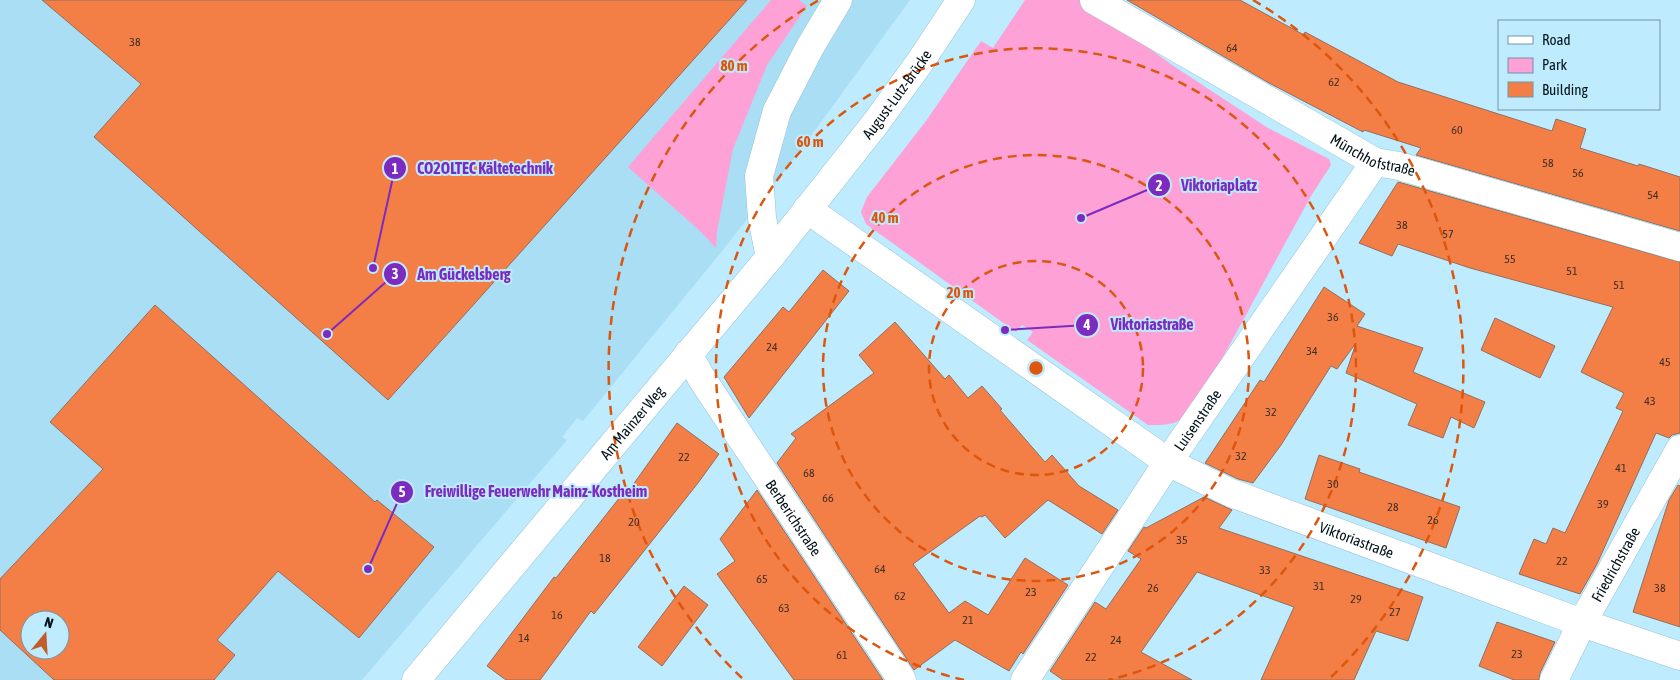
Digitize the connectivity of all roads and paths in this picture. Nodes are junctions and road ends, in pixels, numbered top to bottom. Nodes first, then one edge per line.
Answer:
1 (838, 0) edge
2 (961, 0) edge
3 (1094, 0) edge
4 (1375, 162) junction
5 (827, 184) joint
6 (807, 209) junction
7 (1680, 247) edge
8 (770, 257) junction
9 (688, 354) junction
10 (1680, 449) edge
11 (1168, 462) junction
12 (1582, 623) junction
13 (1680, 656) edge
14 (416, 680) edge
15 (902, 680) edge
16 (1025, 680) edge
17 (1554, 680) edge

1 - 8 street
2 - 5 street, August-Lutz-Brücke
3 - 4 street, Münchhofstraße
4 - 7 street, Münchhofstraße
4 - 11 street, Luisenstraße
5 - 6 street, Am Mainzer Weg
6 - 8 street, Am Mainzer Weg
6 - 11 street, Viktoriastraße
8 - 9 street, Am Mainzer Weg
9 - 14 street, Am Mainzer Weg
9 - 15 street, Berberichstraße
10 - 12 street, Friedrichstraße
11 - 12 street, Viktoriastraße
11 - 16 street, Luisenstraße
12 - 13 street, Viktoriastraße
12 - 17 street, Friedrichstraße

